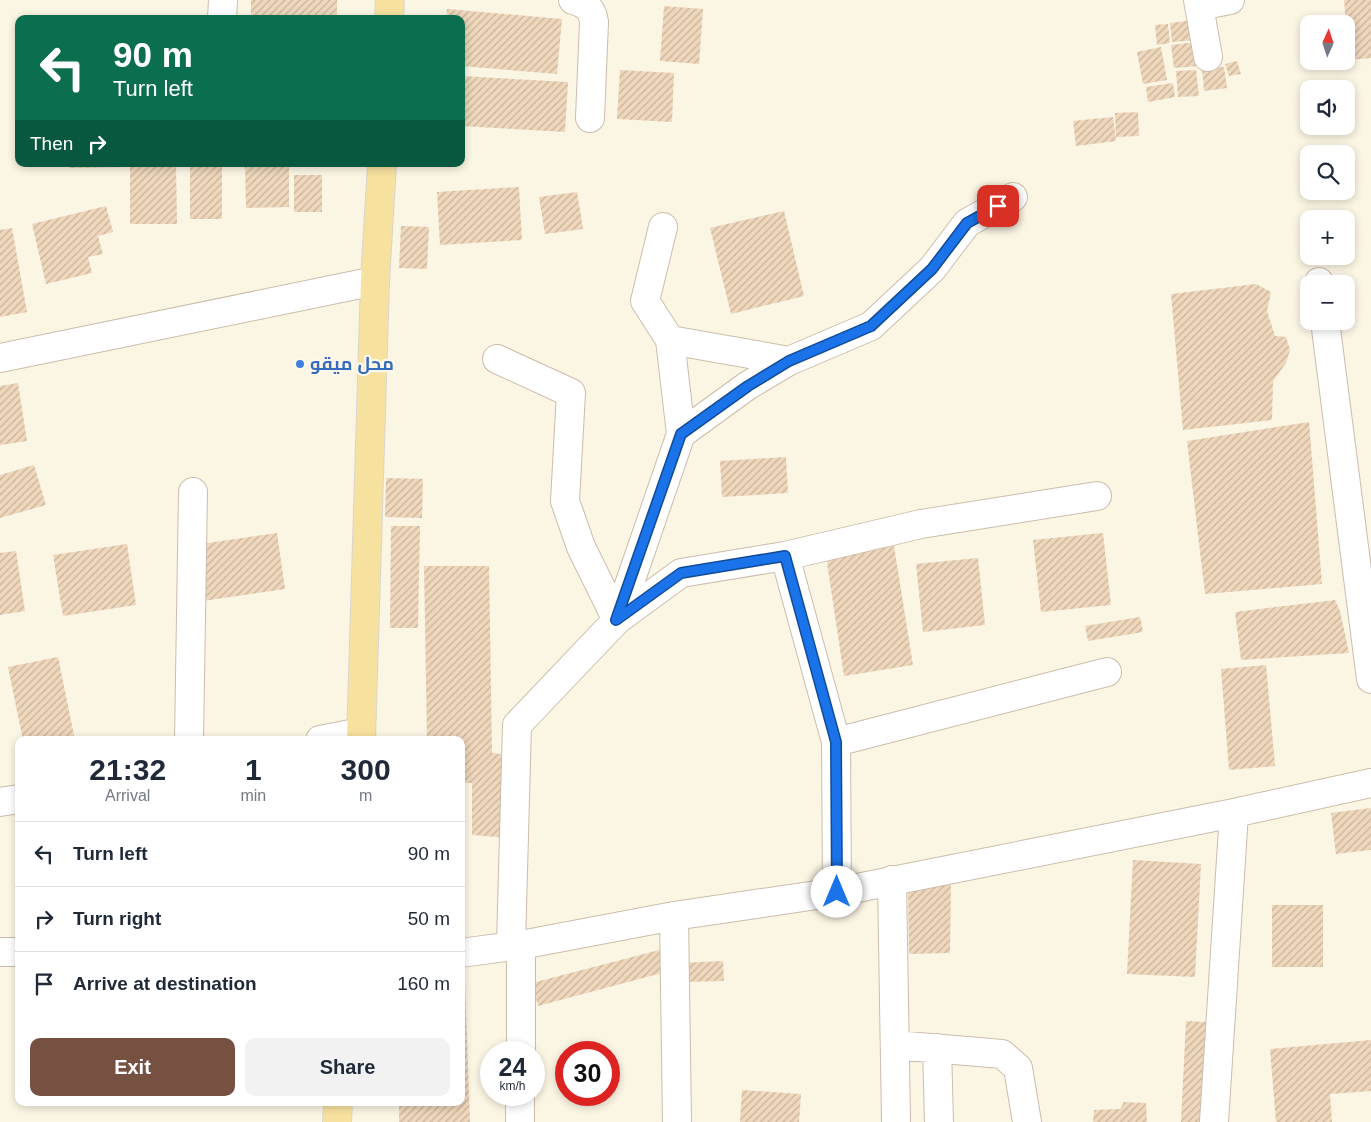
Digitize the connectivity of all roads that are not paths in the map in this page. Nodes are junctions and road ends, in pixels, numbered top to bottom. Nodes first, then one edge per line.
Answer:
1 (223, 0) edge
2 (390, 0) edge
3 (573, 0) edge
4 (1230, 0) edge
5 (1198, 3) edge
6 (222, 15) edge
7 (389, 15) edge
8 (1208, 57) dead end
9 (590, 118) dead end
10 (382, 167) edge
11 (1013, 197) dead end
12 (663, 227) dead end
13 (376, 281) junction
14 (1326, 330) edge
15 (670, 340) junction
16 (0, 358) edge
17 (497, 359) dead end
18 (789, 361) junction
19 (681, 434) junction
20 (193, 492) dead end
21 (1097, 496) dead end
22 (785, 556) junction
23 (616, 620) junction
24 (1107, 672) dead end
25 (1371, 679) edge
26 (189, 736) edge
27 (361, 736) edge
28 (836, 742) junction
29 (1371, 783) edge
30 (15, 800) edge
31 (0, 802) edge
32 (1234, 813) junction
33 (892, 880) junction
34 (837, 892) junction
35 (674, 916) junction
36 (516, 945) junction
37 (0, 952) edge
38 (15, 952) edge
39 (465, 952) edge
40 (520, 1041) edge
41 (895, 1045) junction
42 (936, 1048) junction
43 (338, 1106) edge
44 (520, 1106) edge
45 (337, 1122) edge
46 (520, 1122) edge
47 (677, 1122) edge
48 (896, 1122) edge
49 (939, 1122) edge
50 (1027, 1122) edge
51 (1214, 1122) edge

1 - 6 street
2 - 7 main road
3 - 9 street
4 - 5 street
5 - 8 street
10 - 13 main road
11 - 18 street
12 - 15 street
13 - 16 street
13 - 27 main road
14 - 25 street
15 - 18 street
15 - 19 street
17 - 23 street
18 - 19 street
19 - 23 street
20 - 26 street
21 - 22 street
22 - 23 street
22 - 28 street
23 - 36 street
24 - 28 street
28 - 34 street
29 - 32 street
30 - 31 street
32 - 33 street
32 - 51 street
33 - 34 street
33 - 41 street
34 - 35 street
35 - 36 street
35 - 47 street
36 - 39 street
36 - 40 street
37 - 38 street
41 - 42 street
41 - 48 street
42 - 49 street
42 - 50 street
43 - 45 main road
44 - 46 street

